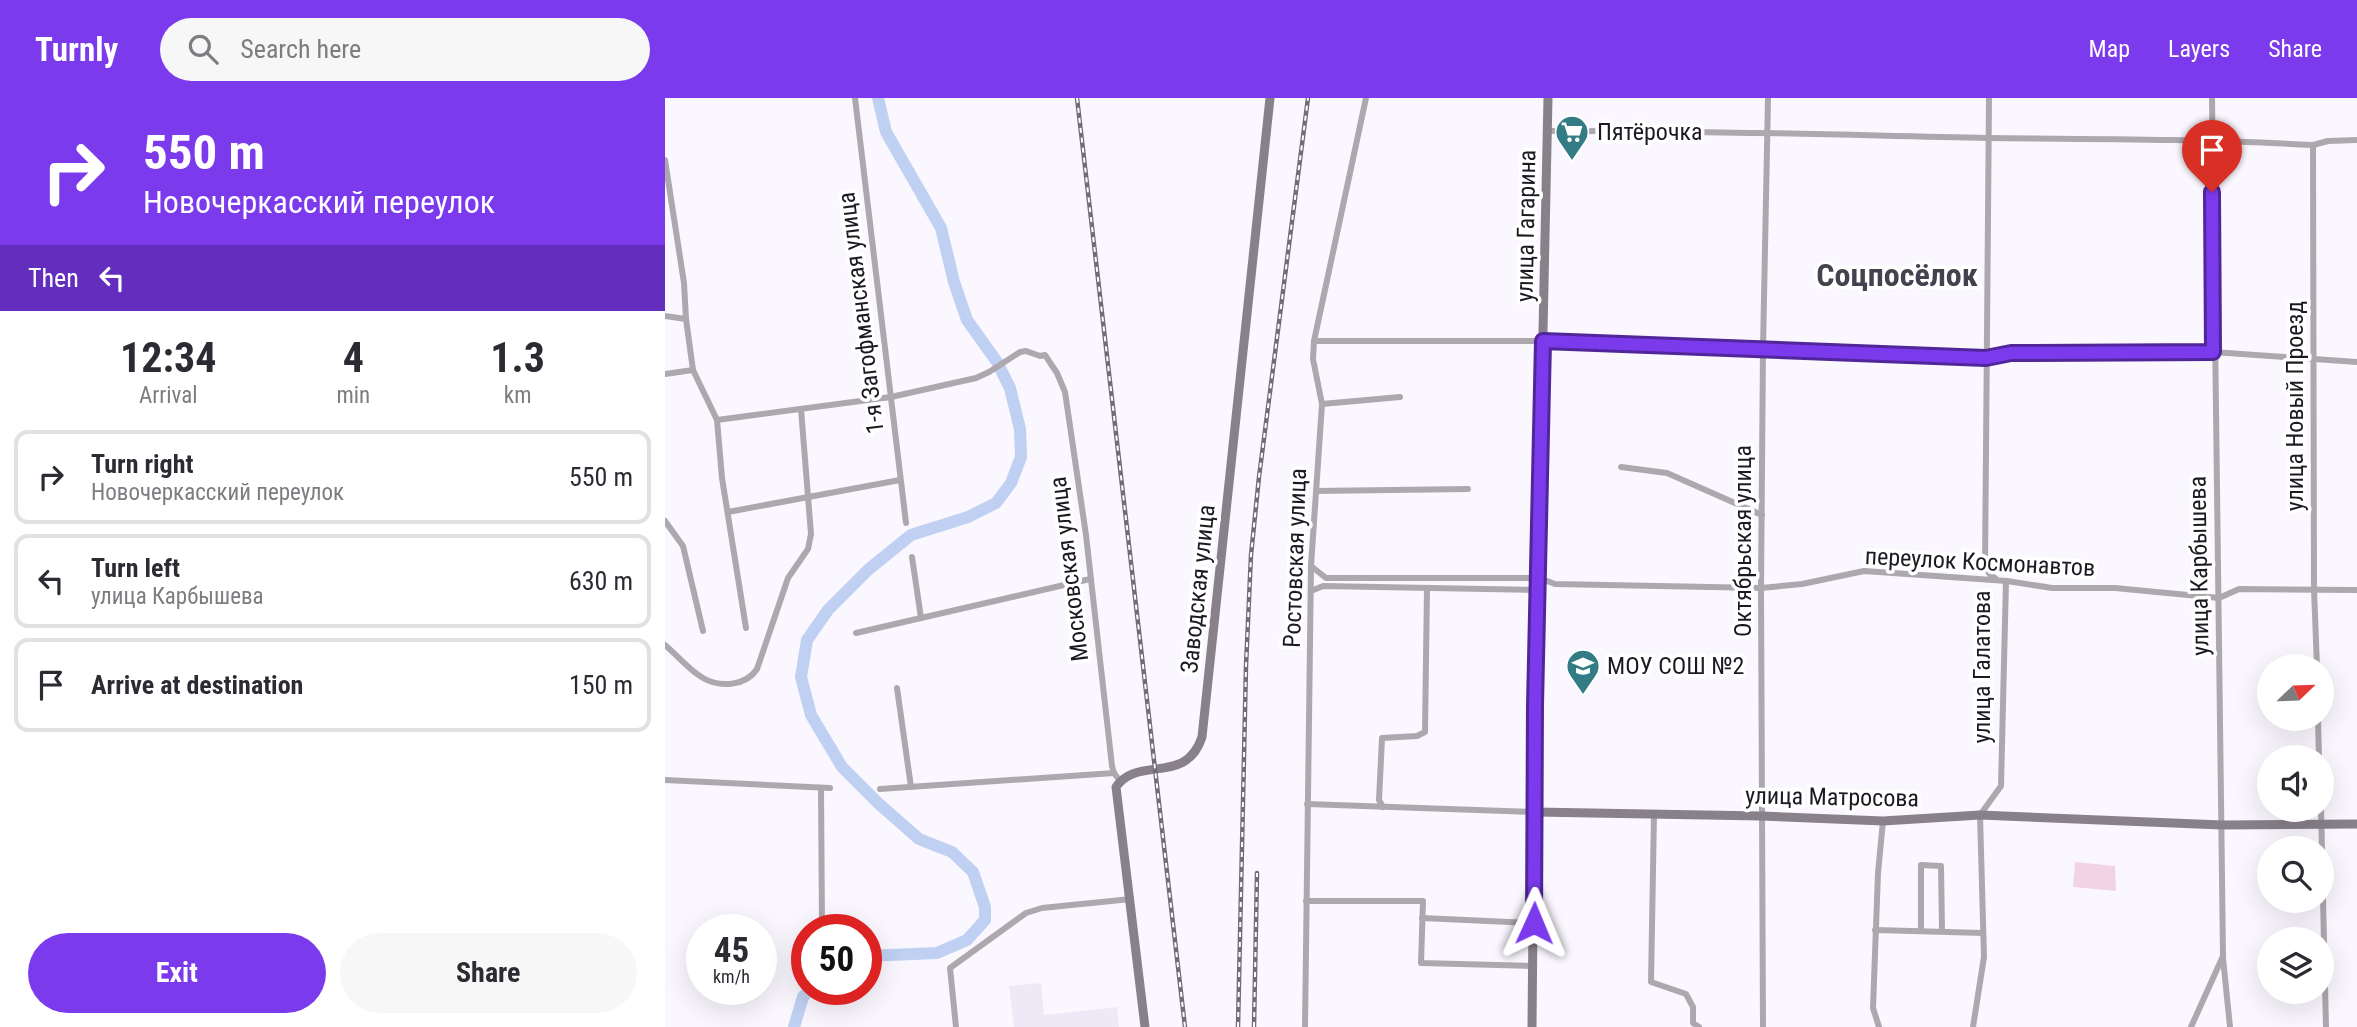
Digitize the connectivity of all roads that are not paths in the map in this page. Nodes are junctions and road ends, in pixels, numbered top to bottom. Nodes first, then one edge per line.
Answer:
1 (855, 98) edge
2 (1270, 98) edge
3 (1366, 98) edge
4 (1548, 98) edge
5 (1768, 98) edge
6 (1989, 98) edge
7 (2212, 98) edge
8 (1547, 131) junction
9 (1767, 132) junction
10 (1989, 138) junction
11 (2211, 139) junction
12 (2357, 140) edge
13 (2312, 145) junction
14 (665, 160) edge
15 (666, 180) edge
16 (665, 316) edge
17 (686, 319) junction
18 (1314, 341) junction
19 (1543, 341) junction
20 (1763, 349) junction
21 (2213, 352) junction
22 (1986, 358) junction
23 (2315, 359) junction
24 (2357, 362) edge
25 (693, 370) junction
26 (665, 374) edge
27 (891, 397) junction
28 (1400, 397) dead end
29 (1322, 404) junction
30 (801, 409) junction
31 (717, 419) junction
32 (1621, 467) dead end
33 (901, 480) junction
34 (1468, 489) dead end
35 (1316, 491) junction
36 (807, 496) junction
37 (727, 512) junction
38 (1762, 514) junction
39 (665, 522) edge
40 (905, 523) dead end
41 (669, 532) edge
42 (912, 557) dead end
43 (1311, 566) junction
44 (1539, 578) junction
45 (1090, 579) junction
46 (2007, 581) junction
47 (1427, 588) junction
48 (1761, 589) junction
49 (2314, 589) junction
50 (1539, 590) junction
51 (2357, 590) edge
52 (1311, 591) junction
53 (2219, 598) junction
54 (921, 618) junction
55 (746, 628) dead end
56 (703, 631) dead end
57 (856, 632) dead end
58 (665, 645) edge
59 (2316, 654) edge
60 (897, 688) dead end
61 (1117, 777) junction
62 (665, 780) edge
63 (911, 787) junction
64 (821, 788) junction
65 (830, 788) dead end
66 (880, 789) dead end
67 (1307, 804) junction
68 (1383, 807) junction
69 (1535, 812) junction
70 (1654, 814) junction
71 (1980, 815) junction
72 (1762, 816) junction
73 (1883, 821) junction
74 (2322, 822) edge
75 (2357, 824) edge
76 (2223, 825) junction
77 (2322, 825) junction
78 (2322, 836) edge
79 (1131, 899) junction
80 (1306, 901) junction
81 (2323, 913) edge
82 (822, 914) edge
83 (1422, 918) junction
84 (1534, 923) junction
85 (1875, 930) junction
86 (1921, 930) junction
87 (1942, 931) junction
88 (1983, 933) junction
89 (2223, 956) junction
90 (1532, 966) junction
91 (956, 1027) edge
92 (1145, 1027) edge
93 (1305, 1027) edge
94 (1532, 1027) edge
95 (1699, 1027) edge
96 (1763, 1027) edge
97 (1879, 1027) edge
98 (1973, 1027) edge
99 (2191, 1027) edge
100 (2230, 1027) edge
101 (2326, 1027) edge

1 - 27 street, 1-я Загофманская улица
2 - 61 main road, Заводская улица
3 - 18 street, Ростовская улица
4 - 8 main road, улица Гагарина
5 - 9 street, Октябрьская улица
6 - 10 street, улица Галатова
7 - 11 street, улица Карбышева
8 - 9 street
8 - 19 main road, улица Гагарина
9 - 10 street
9 - 20 street, Октябрьская улица
10 - 11 street
10 - 22 street, улица Галатова
11 - 13 street
11 - 21 street, улица Карбышева
12 - 13 street
13 - 23 street, улица Новый Проезд
14 - 15 street
15 - 17 street
16 - 17 street
17 - 25 street
18 - 19 street
18 - 29 street, Ростовская улица
19 - 20 street
19 - 44 main road, улица Гагарина
20 - 22 street
20 - 38 street, Октябрьская улица
21 - 22 street
21 - 23 street
21 - 53 street, улица Карбышева
22 - 46 street, улица Галатова
23 - 24 street
23 - 49 street, улица Новый Проезд
25 - 26 street
25 - 31 street
27 - 30 street
27 - 33 street, 1-я Загофманская улица
27 - 45 street, Московская улица
28 - 29 street
29 - 35 street, Ростовская улица
30 - 31 street
30 - 36 street
31 - 37 street
32 - 38 street
33 - 36 street
33 - 40 street, 1-я Загофманская улица
34 - 35 street
35 - 43 street, Ростовская улица
36 - 37 street
36 - 58 street
37 - 55 street
38 - 48 street, Октябрьская улица
39 - 41 street
41 - 56 street
42 - 54 street
43 - 44 street, переулок Космонавтов
43 - 52 street, Ростовская улица
44 - 48 street, переулок Космонавтов
44 - 50 main road, улица Гагарина
45 - 54 street
45 - 61 street, Московская улица
46 - 48 street, переулок Космонавтов
46 - 53 street, переулок Космонавтов
46 - 71 street, улица Галатова
47 - 50 street
47 - 52 street
47 - 68 street
48 - 72 street, Октябрьская улица
49 - 51 street, переулок Космонавтов
49 - 53 street, переулок Космонавтов
49 - 59 street, улица Новый Проезд
50 - 69 main road, улица Гагарина
52 - 67 street, Ростовская улица
53 - 76 street, улица Карбышева
54 - 57 street
60 - 63 street
61 - 63 street
61 - 79 main road
62 - 64 street
63 - 66 street
64 - 65 street
64 - 82 street
67 - 68 street, улица Матросова
67 - 80 street, Ростовская улица
68 - 69 street, улица Матросова
69 - 70 main road, улица Матросова
69 - 84 main road, улица Гагарина
70 - 72 main road, улица Матросова
70 - 95 street
71 - 73 main road, улица Матросова
71 - 76 main road, улица Матросова
71 - 88 street
72 - 73 main road, улица Матросова
72 - 96 street, Октябрьская улица
73 - 85 street
74 - 77 street
75 - 77 main road, улица Матросова
76 - 77 main road, улица Матросова
76 - 89 street, улица Карбышева
77 - 78 street
79 - 91 street
79 - 92 main road
80 - 83 street
80 - 93 street, Ростовская улица
81 - 101 street
83 - 84 street
83 - 90 street
84 - 90 main road, улица Гагарина
85 - 86 street
85 - 97 street
86 - 87 street
86 - 87 street
87 - 88 street
88 - 98 street
89 - 99 street, улица Карбышева
89 - 100 street
90 - 94 main road, улица Гагарина

